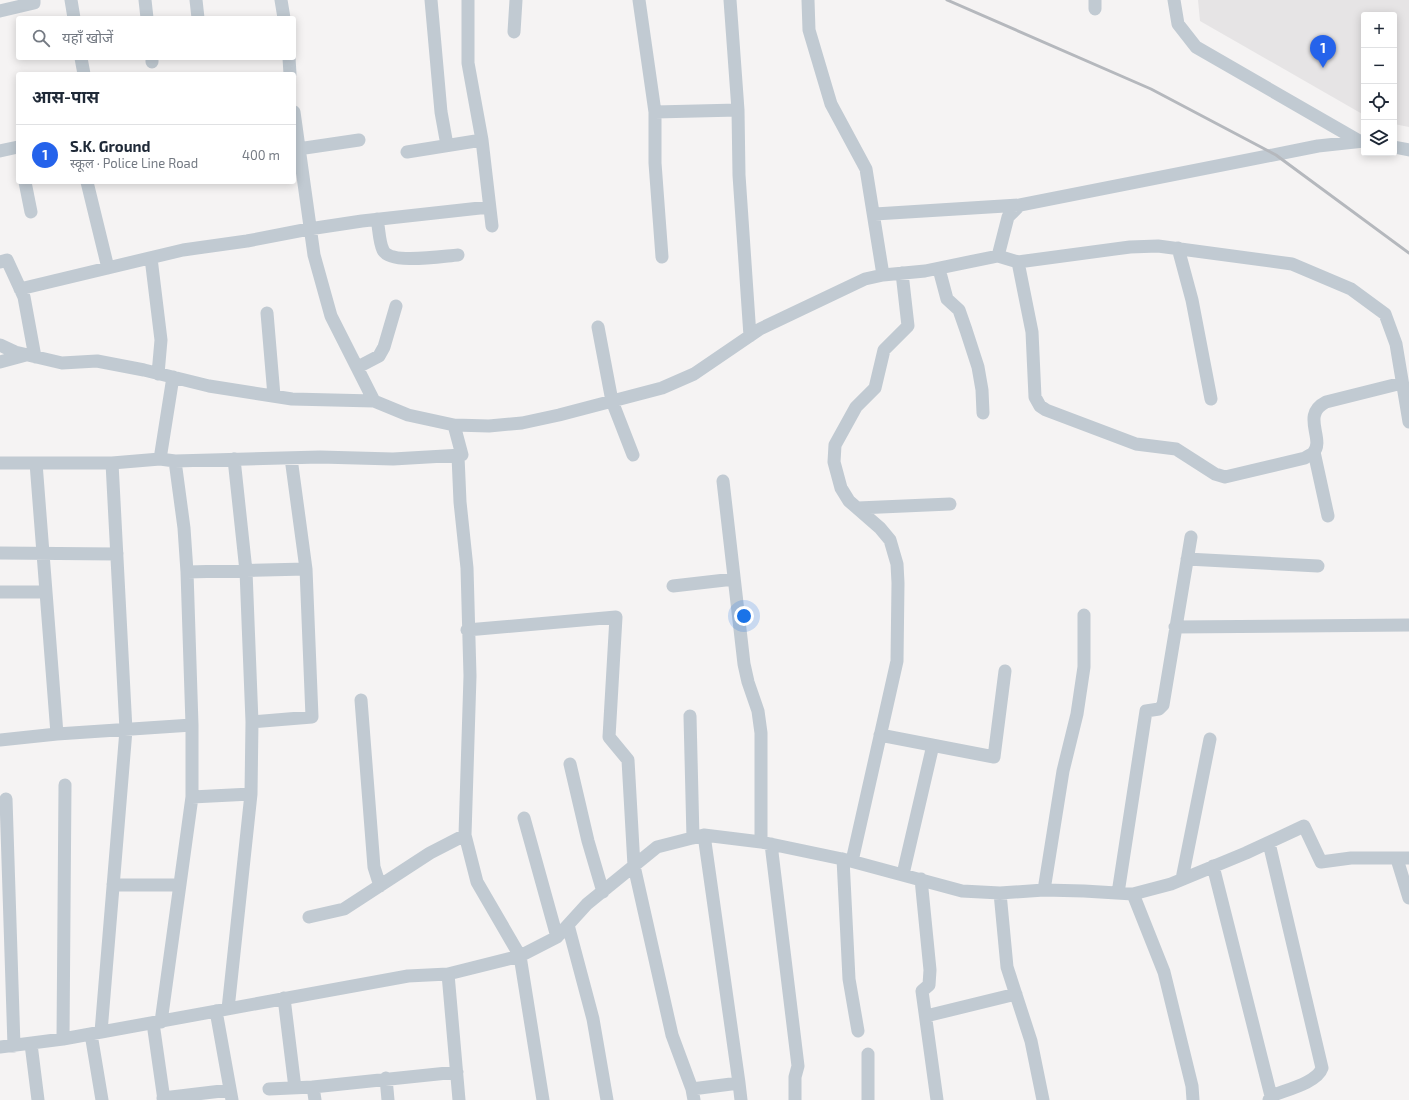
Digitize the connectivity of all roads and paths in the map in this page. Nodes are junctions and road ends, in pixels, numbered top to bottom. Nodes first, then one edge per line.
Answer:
1 (34, 0) edge
2 (71, 0) edge
3 (145, 0) edge
4 (196, 0) edge
5 (281, 0) edge
6 (431, 0) edge
7 (468, 0) edge
8 (516, 0) edge
9 (639, 0) edge
10 (730, 0) edge
11 (808, 0) edge
12 (1174, 0) edge
13 (0, 11) edge
14 (74, 16) edge
15 (147, 16) edge
16 (198, 16) edge
17 (284, 16) edge
18 (514, 32) dead end
19 (81, 60) edge
20 (288, 60) edge
21 (84, 72) edge
22 (290, 72) edge
23 (738, 110) junction
24 (654, 112) junction
25 (296, 130) edge
26 (359, 140) dead end
27 (482, 140) junction
28 (1361, 140) edge
29 (1361, 141) edge
30 (447, 145) junction
31 (16, 147) edge
32 (1397, 148) edge
33 (298, 149) junction
34 (1409, 150) edge
35 (0, 151) edge
36 (407, 152) dead end
37 (25, 184) edge
38 (87, 184) edge
39 (1020, 206) junction
40 (489, 207) junction
41 (31, 212) dead end
42 (875, 214) junction
43 (377, 219) junction
44 (492, 226) dead end
45 (309, 229) junction
46 (1178, 248) junction
47 (458, 255) dead end
48 (998, 256) junction
49 (662, 257) dead end
50 (151, 258) junction
51 (0, 262) edge
52 (1018, 262) junction
53 (108, 268) junction
54 (939, 269) junction
55 (902, 273) junction
56 (883, 275) junction
57 (20, 289) junction
58 (396, 306) dead end
59 (267, 313) dead end
60 (598, 327) dead end
61 (750, 336) junction
62 (0, 345) edge
63 (30, 356) junction
64 (0, 362) edge
65 (358, 367) junction
66 (158, 374) junction
67 (173, 377) junction
68 (1402, 383) junction
69 (274, 396) junction
70 (1211, 399) dead end
71 (374, 401) junction
72 (612, 401) junction
73 (983, 413) dead end
74 (1409, 422) edge
75 (454, 425) junction
76 (1314, 452) junction
77 (633, 455) dead end
78 (458, 456) junction
79 (291, 458) junction
80 (160, 459) junction
81 (234, 459) junction
82 (175, 461) junction
83 (0, 462) edge
84 (36, 463) junction
85 (112, 463) junction
86 (723, 481) dead end
87 (950, 504) dead end
88 (858, 508) junction
89 (1328, 516) dead end
90 (1191, 537) dead end
91 (0, 553) edge
92 (43, 553) junction
93 (117, 554) junction
94 (1187, 560) junction
95 (1318, 566) dead end
96 (306, 569) junction
97 (246, 571) junction
98 (187, 572) junction
99 (734, 579) junction
100 (674, 586) dead end
101 (0, 592) edge
102 (46, 592) junction
103 (1084, 615) dead end
104 (1409, 625) edge
105 (1175, 627) junction
106 (467, 630) junction
107 (1005, 671) dead end
108 (361, 700) dead end
109 (690, 716) dead end
110 (252, 722) junction
111 (192, 725) junction
112 (126, 730) junction
113 (57, 734) junction
114 (880, 735) junction
115 (1210, 739) dead end
116 (0, 740) edge
117 (933, 745) junction
118 (570, 764) dead end
119 (65, 785) dead end
120 (251, 794) junction
121 (192, 797) junction
122 (6, 799) dead end
123 (524, 818) dead end
124 (465, 835) junction
125 (699, 836) junction
126 (766, 843) junction
127 (1268, 843) junction
128 (1403, 858) edge
129 (848, 860) junction
130 (634, 866) junction
131 (1213, 866) junction
132 (903, 874) junction
133 (921, 879) junction
134 (1182, 879) junction
135 (113, 885) junction
136 (180, 886) junction
137 (380, 886) junction
138 (1044, 890) junction
139 (602, 892) junction
140 (1000, 893) junction
141 (1118, 893) junction
142 (1133, 894) junction
143 (1409, 898) edge
144 (309, 917) dead end
145 (568, 924) junction
146 (557, 937) junction
147 (520, 956) junction
148 (448, 974) junction
149 (1016, 994) junction
150 (284, 998) junction
151 (222, 1010) junction
152 (926, 1016) junction
153 (157, 1022) junction
154 (858, 1031) dead end
155 (96, 1033) junction
156 (63, 1039) junction
157 (31, 1044) junction
158 (14, 1046) junction
159 (0, 1047) edge
160 (868, 1054) dead end
161 (457, 1072) junction
162 (386, 1078) junction
163 (739, 1083) junction
164 (313, 1087) junction
165 (295, 1088) junction
166 (269, 1089) dead end
167 (231, 1095) edge
168 (693, 1095) edge
169 (1270, 1098) edge
170 (164, 1099) edge
171 (741, 1099) edge
172 (38, 1100) edge
173 (102, 1100) edge
174 (315, 1100) edge
175 (388, 1100) edge
176 (459, 1100) edge
177 (543, 1100) edge
178 (607, 1100) edge
179 (795, 1100) edge
180 (868, 1100) edge
181 (937, 1100) edge
182 (1043, 1100) edge
183 (1193, 1100) edge

1 - 13 street
2 - 14 street
3 - 15 street
4 - 16 street
5 - 17 street
6 - 30 street
7 - 27 street
8 - 18 street
9 - 24 street
10 - 23 street
11 - 42 street
12 - 28 street
19 - 21 street
20 - 22 street
23 - 24 street
23 - 61 street
24 - 49 street
25 - 33 street
26 - 33 street
27 - 30 street
27 - 40 street
29 - 39 street
30 - 36 street
31 - 35 street
32 - 34 street
33 - 45 street
37 - 41 street
38 - 53 street
39 - 42 street
39 - 48 street
40 - 43 street
40 - 44 street
42 - 56 street
43 - 45 street
43 - 47 street
45 - 50 street
45 - 65 street
46 - 52 street
46 - 68 street
46 - 70 street
48 - 52 street
48 - 54 street
50 - 53 street
50 - 66 street
51 - 57 street
52 - 76 street
53 - 57 street
54 - 55 street
54 - 73 street
55 - 56 street
55 - 88 street
56 - 61 street
57 - 63 street
58 - 65 street
59 - 69 street
60 - 72 street
61 - 72 street
62 - 63 street
63 - 64 street
63 - 66 street
65 - 71 street
66 - 67 street
67 - 69 street
67 - 80 street
68 - 74 street
68 - 76 street
69 - 71 street
71 - 75 street
72 - 75 street
72 - 77 street
75 - 78 street
76 - 89 street
78 - 79 street
78 - 106 street
79 - 81 street
79 - 96 street
80 - 82 street
80 - 85 street
81 - 82 street
81 - 97 street
82 - 98 street
83 - 84 street
84 - 85 street
84 - 92 street
85 - 93 street
86 - 99 street
87 - 88 street
88 - 114 street
90 - 94 street
91 - 92 street
92 - 93 street
92 - 102 street
93 - 112 street
94 - 95 street
94 - 105 street
96 - 97 street
96 - 110 street
97 - 98 street
97 - 110 street
98 - 111 street
99 - 100 street
99 - 126 street
101 - 102 street
102 - 113 street
103 - 138 street
104 - 105 street
105 - 141 street
106 - 124 street
106 - 130 street
107 - 117 street
108 - 137 street
109 - 125 street
110 - 120 street
111 - 112 street
111 - 121 street
112 - 113 street
112 - 135 street
113 - 116 street
114 - 117 street
114 - 129 street
115 - 134 street
117 - 132 street
118 - 139 street
119 - 156 street
120 - 121 street
120 - 151 street
121 - 136 street
122 - 158 street
123 - 146 street
124 - 137 street
124 - 147 street
125 - 126 street
125 - 130 street
125 - 163 street
126 - 129 street
126 - 179 street
127 - 128 street
127 - 131 street
127 - 169 street
128 - 143 street
129 - 132 street
129 - 154 street
130 - 139 street
130 - 168 street
131 - 134 street
131 - 169 street
132 - 133 street
133 - 140 street
133 - 152 street
134 - 142 street
135 - 136 street
135 - 155 street
136 - 153 street
137 - 144 street
138 - 140 street
138 - 141 street
139 - 145 street
140 - 149 street
141 - 142 street
142 - 183 street
145 - 146 street
145 - 178 street
146 - 147 street
147 - 148 street
147 - 177 street
148 - 150 street
148 - 161 street
149 - 152 street
149 - 182 street
150 - 151 street
150 - 165 street
151 - 153 street
151 - 167 street
152 - 181 street
153 - 155 street
153 - 170 street
155 - 156 street
155 - 173 street
156 - 157 street
157 - 158 street
157 - 172 street
158 - 159 street
160 - 180 street
161 - 162 street
161 - 176 street
162 - 164 street
162 - 175 street
163 - 168 street
163 - 171 street
164 - 165 street
164 - 174 street
165 - 166 street
167 - 170 street

